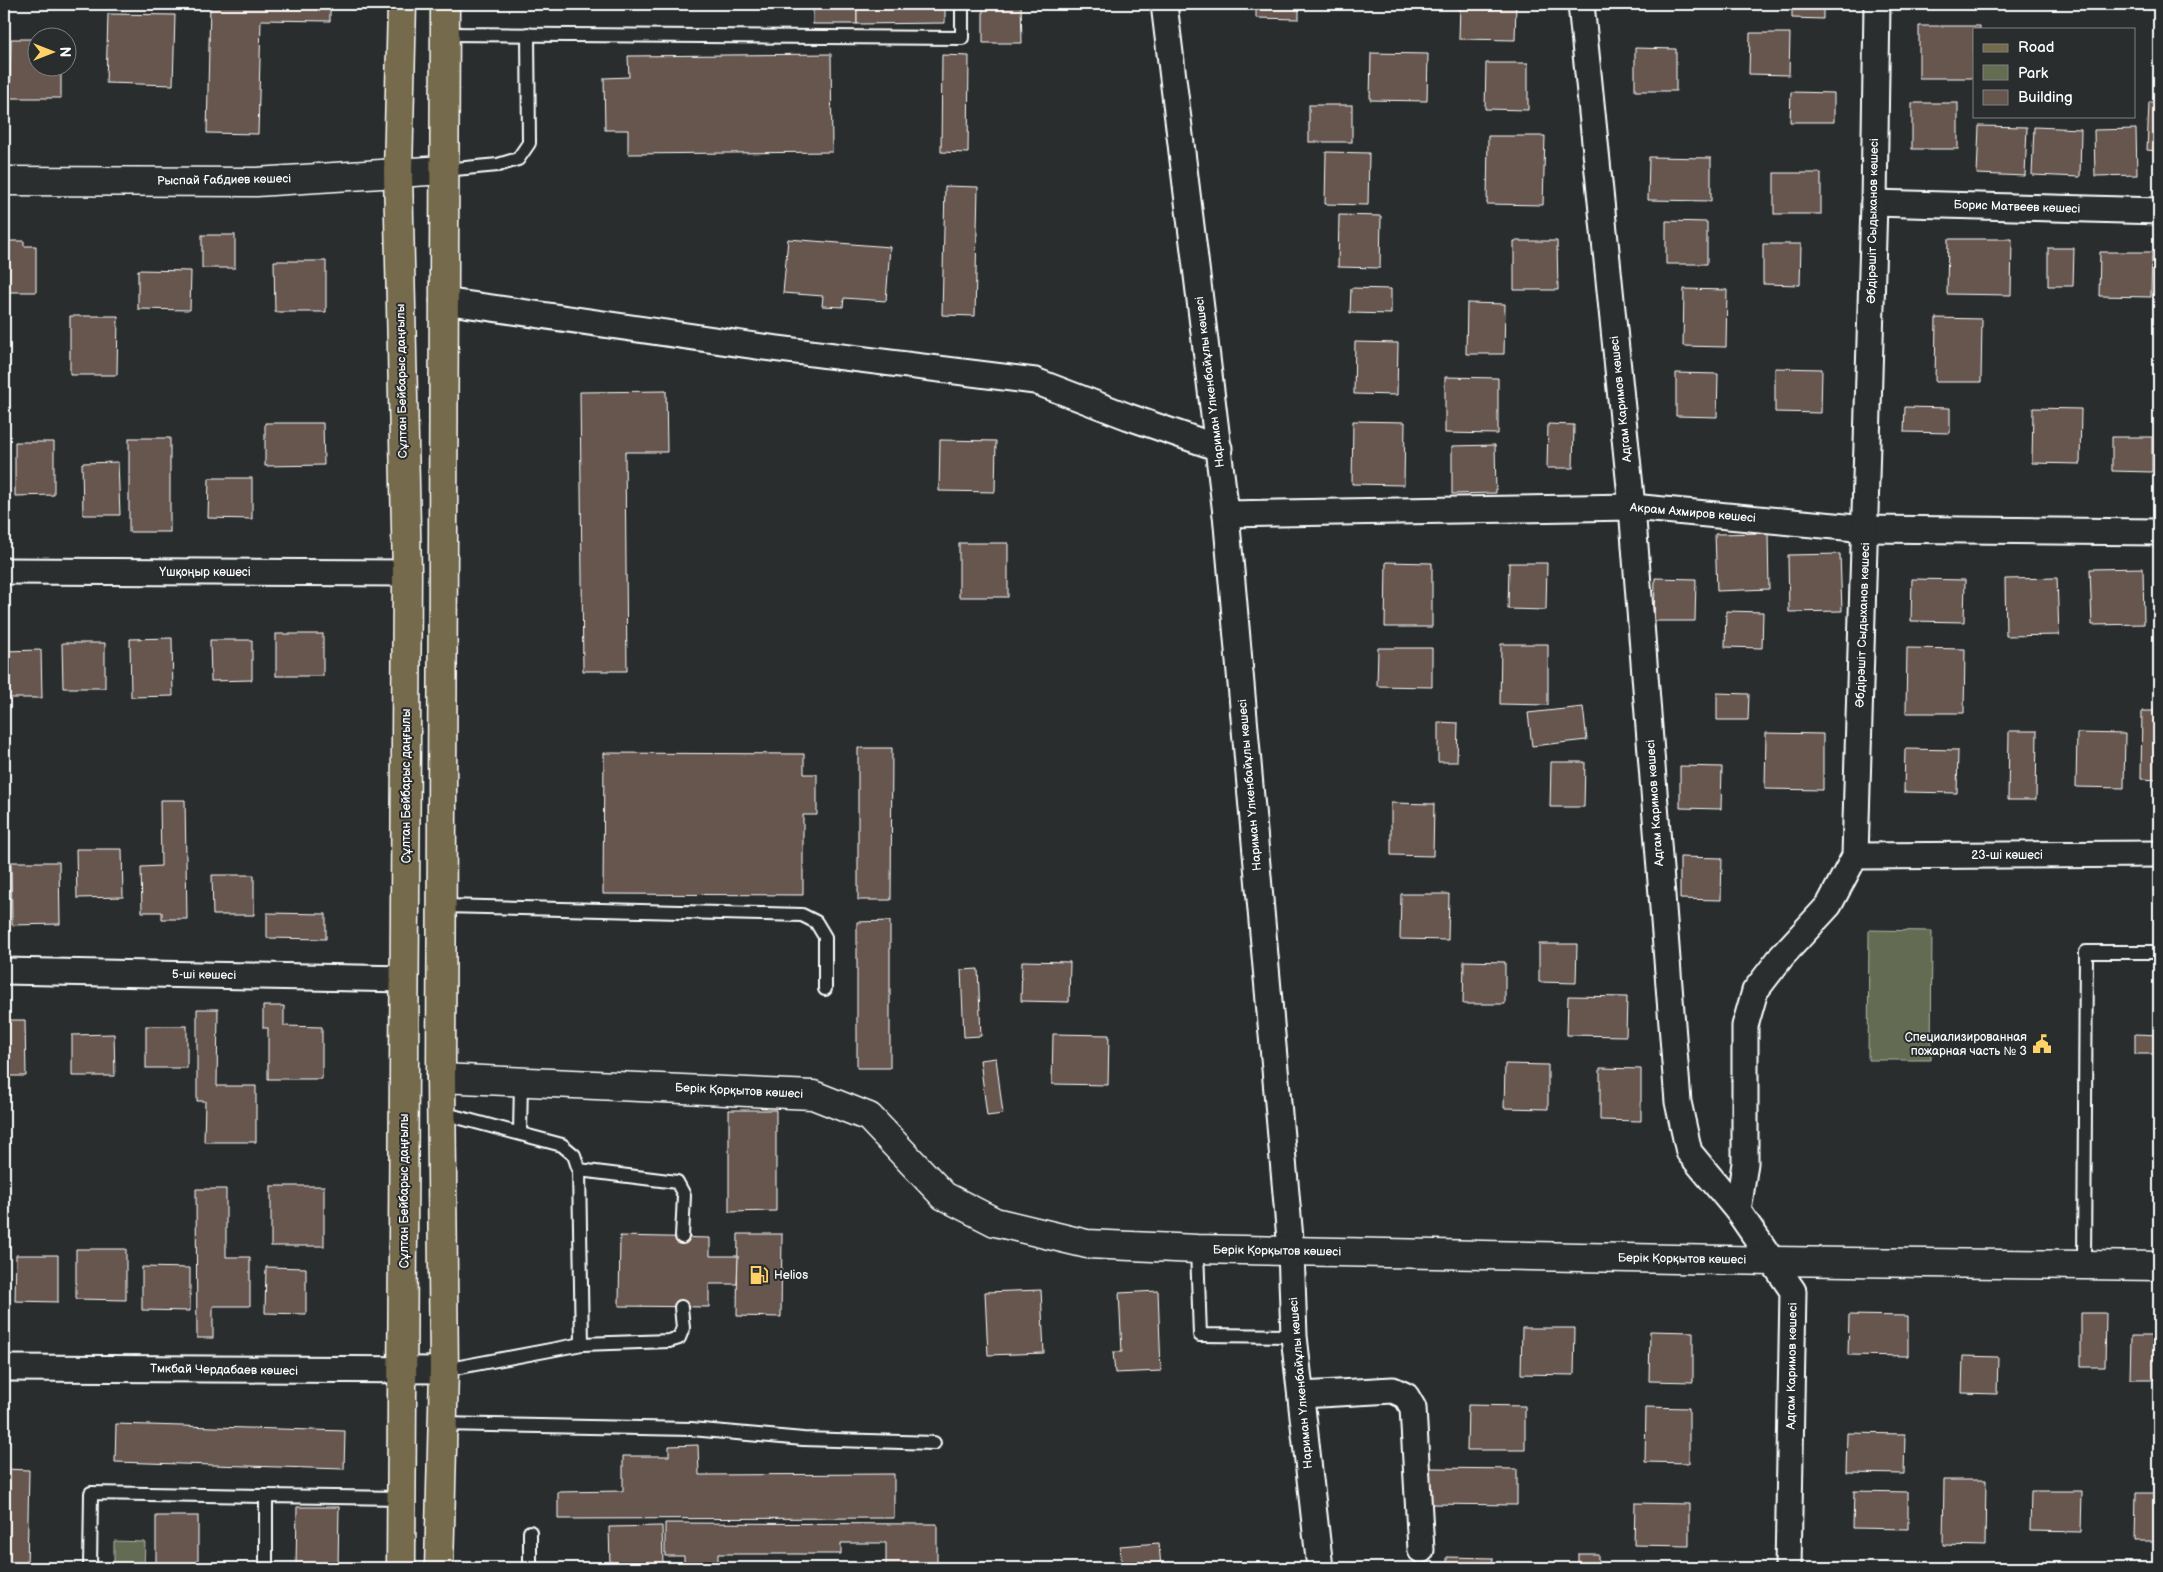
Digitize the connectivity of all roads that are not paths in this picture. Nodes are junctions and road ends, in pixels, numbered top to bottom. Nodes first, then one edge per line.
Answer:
1 (402, 4) edge
2 (445, 4) edge
3 (962, 4) edge
4 (1164, 4) edge
5 (1581, 4) edge
6 (1877, 4) edge
7 (444, 34) junction
8 (528, 34) junction
9 (444, 170) junction
10 (398, 173) junction
11 (4, 181) edge
12 (1874, 203) junction
13 (2159, 211) edge
14 (443, 301) junction
15 (1219, 448) junction
16 (1632, 507) junction
17 (1226, 514) junction
18 (1866, 529) junction
19 (2159, 532) edge
20 (4, 571) edge
21 (407, 573) junction
22 (2159, 854) edge
23 (1856, 856) junction
24 (444, 906) junction
25 (2159, 952) edge
26 (4, 971) edge
27 (405, 979) junction
28 (825, 989) dead end
29 (442, 1078) junction
30 (521, 1082) junction
31 (442, 1113) junction
32 (520, 1134) junction
33 (579, 1170) junction
34 (1738, 1211) junction
35 (682, 1237) dead end
36 (1197, 1249) junction
37 (1291, 1250) junction
38 (1773, 1261) junction
39 (2084, 1265) junction
40 (2159, 1266) edge
41 (681, 1307) dead end
42 (1294, 1336) junction
43 (582, 1344) junction
44 (4, 1368) edge
45 (444, 1370) junction
46 (404, 1371) junction
47 (1301, 1395) junction
48 (442, 1424) junction
49 (934, 1443) dead end
50 (266, 1496) junction
51 (402, 1498) junction
52 (530, 1532) dead end
53 (1420, 1550) dead end
54 (90, 1568) edge
55 (266, 1568) edge
56 (401, 1568) edge
57 (439, 1568) edge
58 (530, 1568) edge
59 (1320, 1568) edge
60 (1788, 1568) edge

1 - 10 main road, Сұлтан Бейбарыс даңғылы
2 - 7 main road
3 - 8 lane
4 - 15 street, Нариман Үлкенбайұлы көшесі
5 - 16 street, Адгам Каримов көшесі
6 - 12 street, Әбдірәшіт Сыдыханов көшесі
7 - 8 lane
7 - 9 main road
8 - 9 lane
9 - 10 street, Рыспай Ғабдиев көшесі
9 - 14 main road
10 - 11 street, Рыспай Ғабдиев көшесі
10 - 21 main road, Сұлтан Бейбарыс даңғылы
12 - 13 street, Борис Матвеев көшесі
12 - 18 street, Әбдірәшіт Сыдыханов көшесі
14 - 15 street
14 - 24 main road
15 - 17 street, Нариман Үлкенбайұлы көшесі
16 - 17 street, Акрам Ахмиров көшесі
16 - 18 street, Акрам Ахмиров көшесі
16 - 34 street, Адгам Каримов көшесі
17 - 37 street, Нариман Үлкенбайұлы көшесі
18 - 19 street, Акрам Ахмиров көшесі
18 - 23 street, Әбдірәшіт Сыдыханов көшесі
20 - 21 street, Үшқоңыр көшесі
21 - 27 main road, Сұлтан Бейбарыс даңғылы
22 - 23 street, 23-шi көшесi
23 - 34 street, Әбдірәшіт Сыдыханов көшесі
24 - 28 lane
24 - 29 main road
25 - 39 lane
26 - 27 street, 5-ші көшесі
27 - 46 main road, Сұлтан Бейбарыс даңғылы
29 - 30 street, Берік Қорқытов көшесі
29 - 31 main road
30 - 32 lane
30 - 36 street, Берік Қорқытов көшесі
31 - 32 lane
31 - 45 main road
32 - 33 lane
33 - 35 lane
33 - 43 lane
34 - 38 street, Адгам Каримов көшесі
36 - 37 street, Берік Қорқытов көшесі
36 - 42 lane
37 - 38 street, Берік Қорқытов көшесі
37 - 42 street, Нариман Үлкенбайұлы көшесі
38 - 39 street, Берік Қорқытов көшесі
38 - 60 street, Адгам Каримов көшесі
39 - 40 street, Берік Қорқытов көшесі
41 - 43 lane
42 - 47 street, Нариман Үлкенбайұлы көшесі
43 - 45 lane
44 - 46 street, Тмкбай Чердабаев көшесі
45 - 46 street, Тмкбай Чердабаев көшесі
45 - 48 main road
46 - 51 main road, Сұлтан Бейбарыс даңғылы
47 - 53 street
47 - 59 street, Нариман Үлкенбайұлы көшесі
48 - 49 lane
48 - 57 main road
50 - 51 lane
50 - 54 lane
50 - 55 lane
51 - 56 main road, Сұлтан Бейбарыс даңғылы
52 - 58 lane

